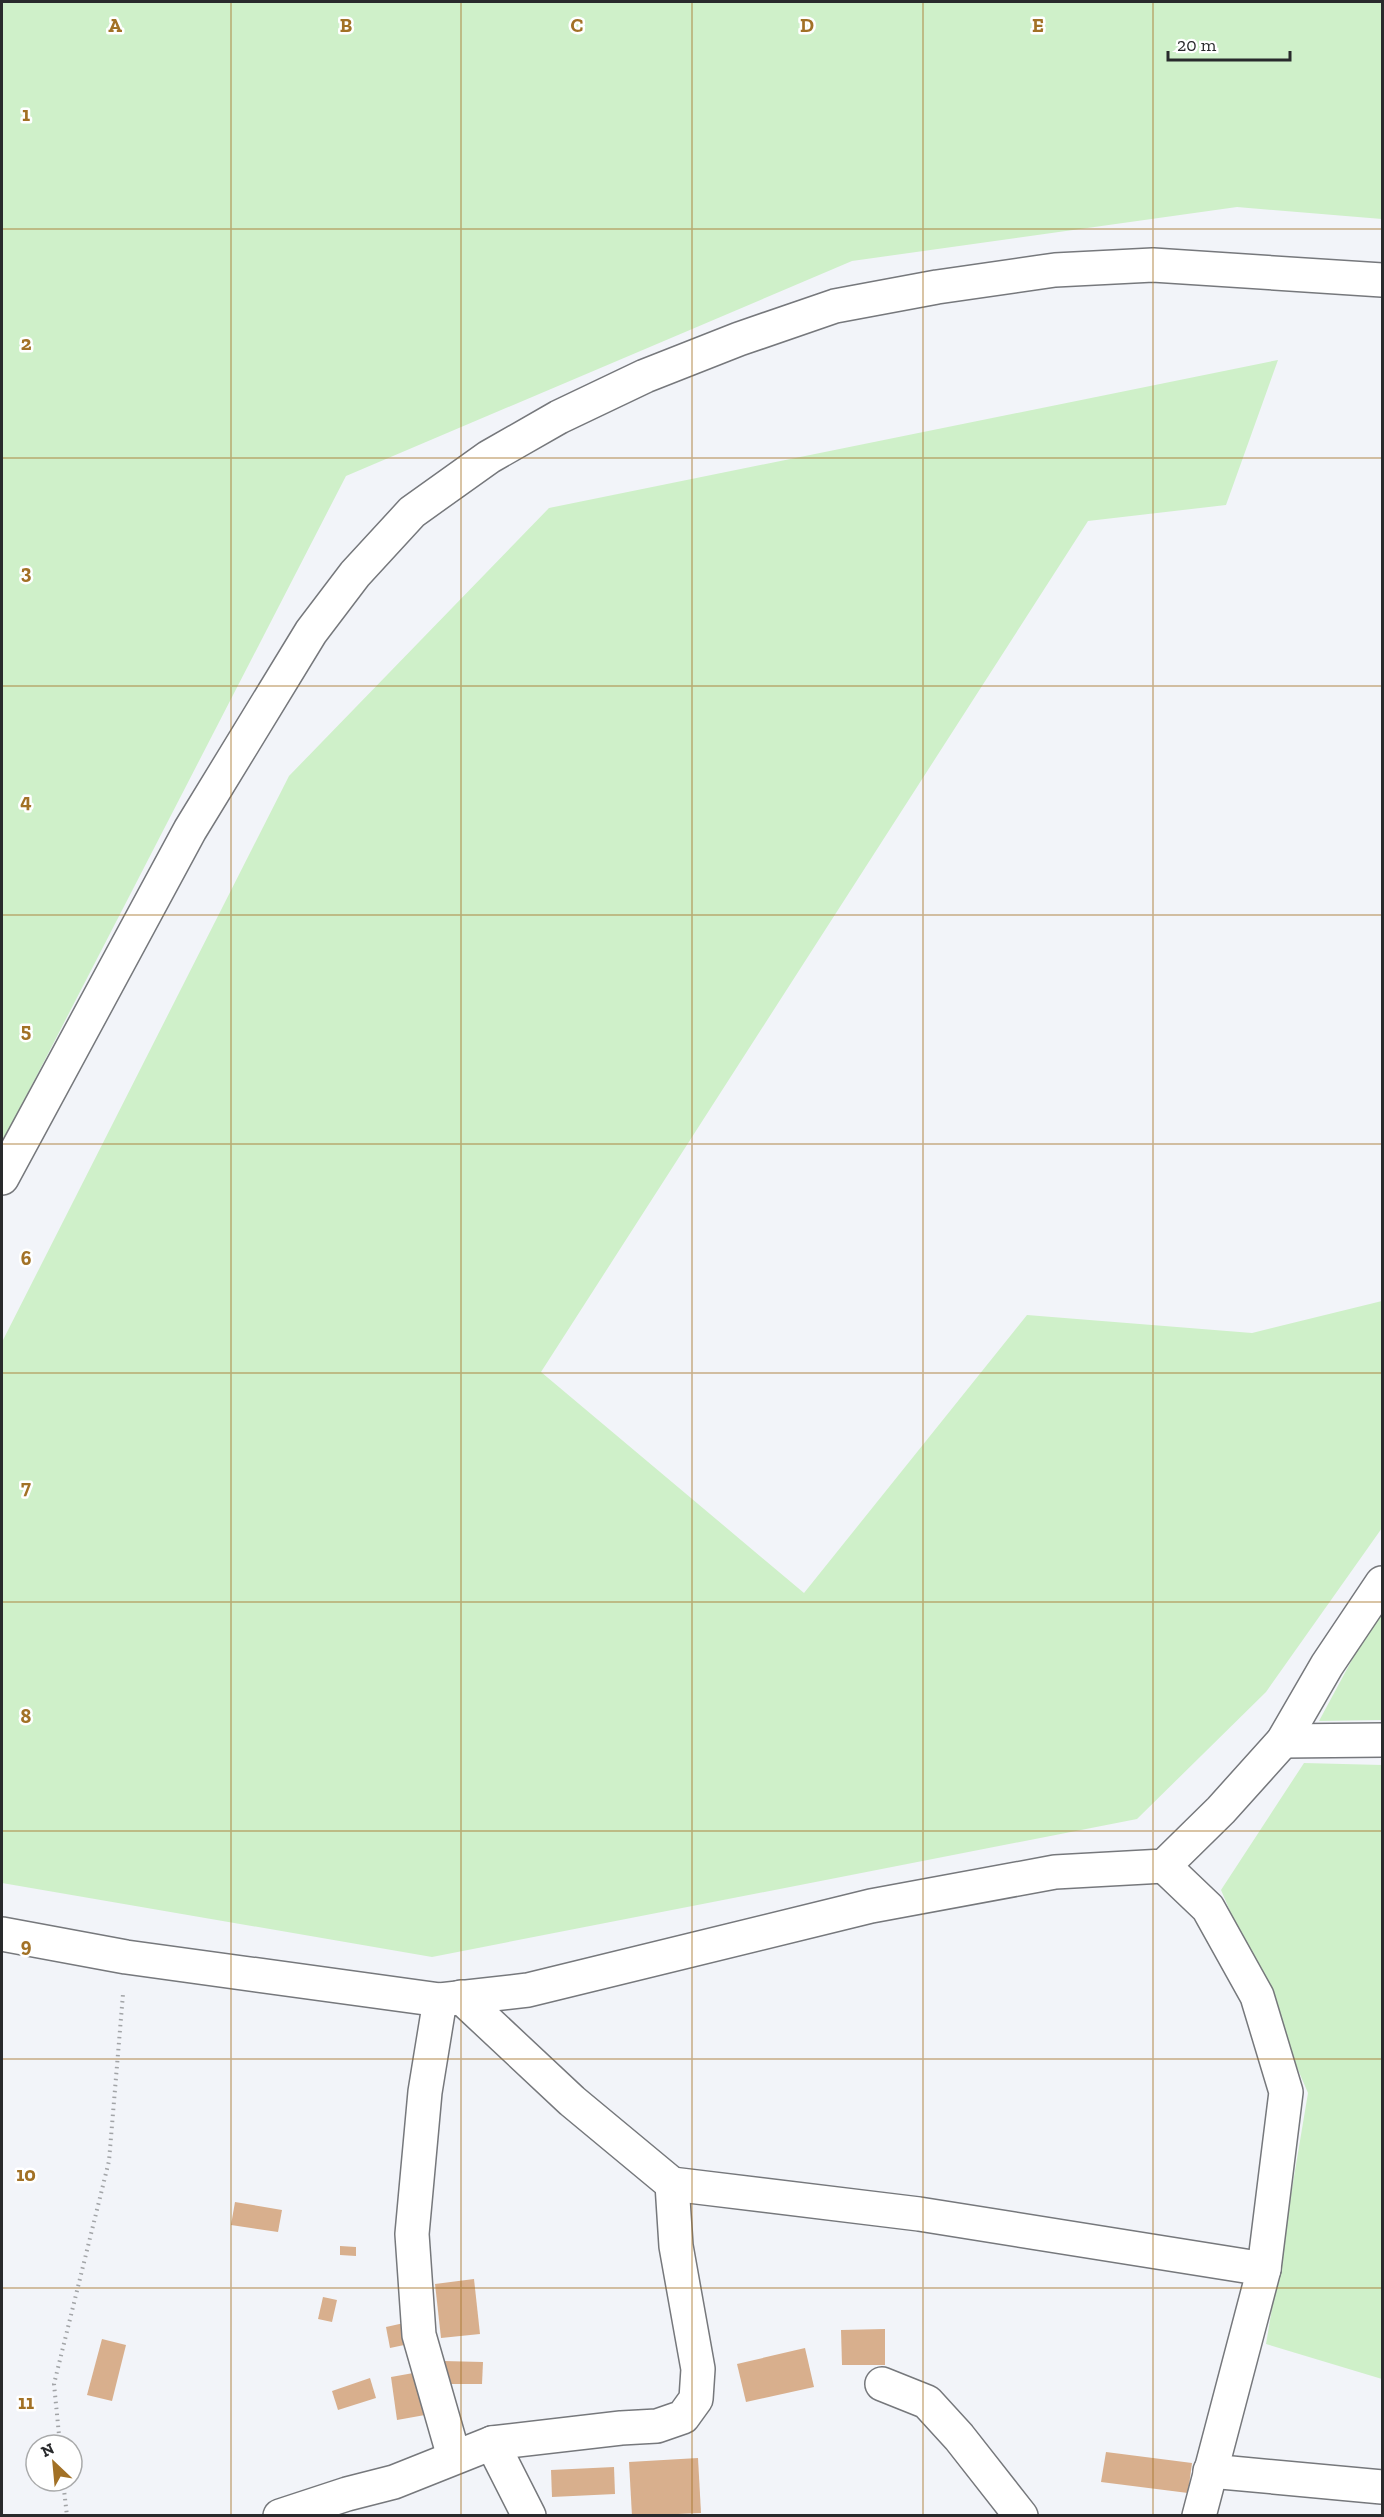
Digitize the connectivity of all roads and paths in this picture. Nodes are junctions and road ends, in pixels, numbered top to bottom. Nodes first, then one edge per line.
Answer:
1 (1383, 280) edge
2 (2, 1178) edge
3 (1383, 1582) edge
4 (1383, 1740) edge
5 (1282, 1741) junction
6 (1164, 1866) junction
7 (2, 1934) edge
8 (126, 1957) junction
9 (451, 1998) junction
10 (672, 2184) junction
11 (1264, 2269) junction
12 (882, 2384) dead end
13 (59, 2433) edge
14 (492, 2443) junction
15 (454, 2457) junction
16 (1210, 2471) junction
17 (1383, 2487) edge
18 (64, 2493) edge
19 (351, 2505) edge
20 (66, 2516) edge
21 (280, 2516) edge
22 (529, 2516) edge
23 (1021, 2516) edge
24 (1199, 2516) edge

1 - 2 street
3 - 5 street
4 - 5 street
5 - 6 street
6 - 9 street
6 - 11 street
7 - 8 street
8 - 9 street
8 - 13 path
9 - 10 street
9 - 15 street
10 - 11 street
10 - 14 street
11 - 16 street
12 - 23 street
14 - 15 street
14 - 22 street
15 - 19 street
16 - 17 street
16 - 24 street
18 - 20 path
19 - 21 street

